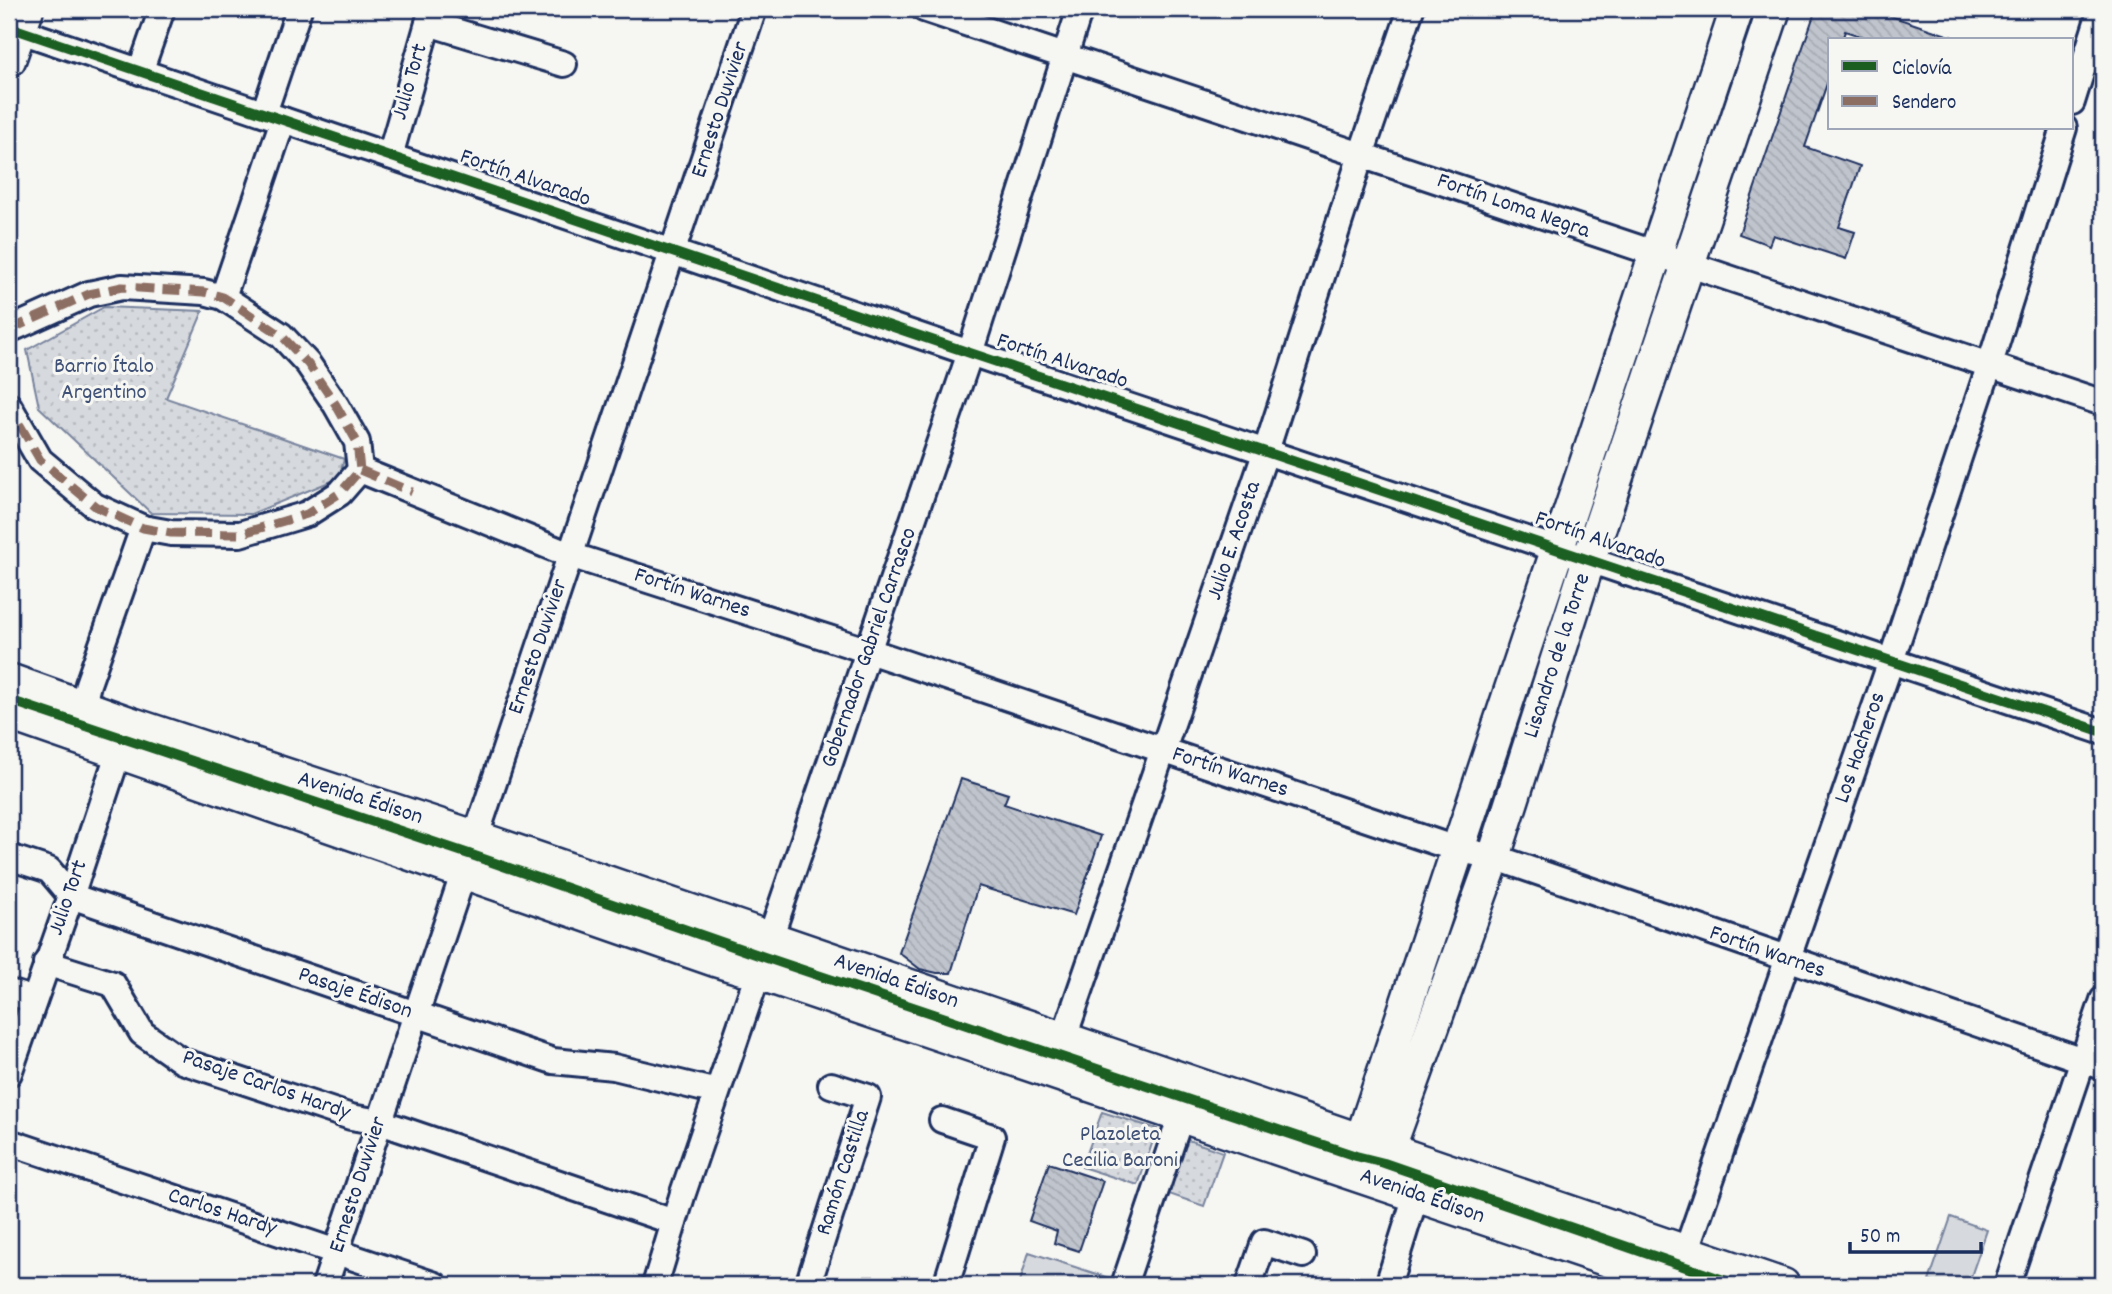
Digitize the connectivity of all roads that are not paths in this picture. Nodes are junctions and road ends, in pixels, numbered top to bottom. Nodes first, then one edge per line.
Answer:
1 (162, 9) edge
2 (299, 9) edge
3 (754, 9) edge
4 (924, 9) edge
5 (1080, 9) edge
6 (1411, 9) edge
7 (1737, 9) edge
8 (1774, 9) edge
9 (2096, 12) edge
10 (430, 16) edge
11 (16, 32) edge
12 (1064, 55) junction
13 (564, 64) dead end
14 (140, 72) junction
15 (2074, 94) edge
16 (273, 116) junction
17 (2063, 130) edge
18 (1361, 155) junction
19 (390, 156) junction
20 (674, 251) junction
21 (1655, 255) junction
22 (1686, 265) junction
23 (223, 297) junction
24 (9, 330) edge
25 (970, 353) junction
26 (1990, 363) junction
27 (2103, 403) edge
28 (9, 406) edge
29 (1266, 451) junction
30 (360, 470) junction
31 (143, 528) junction
32 (1558, 549) junction
33 (570, 555) junction
34 (1589, 559) junction
35 (869, 651) junction
36 (1891, 661) junction
37 (9, 680) edge
38 (83, 705) junction
39 (9, 714) edge
40 (2103, 732) edge
41 (124, 737) junction
42 (1162, 751) junction
43 (475, 837) junction
44 (1457, 849) junction
45 (9, 857) edge
46 (1494, 858) junction
47 (462, 874) junction
48 (71, 895) junction
49 (771, 940) junction
50 (1786, 959) junction
51 (46, 963) junction
52 (758, 972) junction
53 (9, 992) edge
54 (34, 1000) junction
55 (2103, 1000) edge
56 (414, 1014) junction
57 (1065, 1039) junction
58 (2093, 1064) edge
59 (1052, 1072) junction
60 (9, 1073) edge
61 (831, 1085) dead end
62 (717, 1093) junction
63 (1181, 1116) junction
64 (942, 1120) dead end
65 (380, 1122) junction
66 (9, 1142) edge
67 (1375, 1145) junction
68 (1363, 1177) junction
69 (1416, 1195) junction
70 (674, 1222) junction
71 (338, 1252) junction
72 (1686, 1252) junction
73 (1303, 1255) dead end
74 (1712, 1274) edge
75 (325, 1285) edge
76 (435, 1285) edge
77 (655, 1285) edge
78 (808, 1285) edge
79 (946, 1285) edge
80 (1124, 1285) edge
81 (1249, 1285) edge
82 (1388, 1285) edge
83 (1678, 1285) edge
84 (1783, 1285) edge
85 (2007, 1285) edge

1 - 14 street
2 - 16 street
3 - 20 street, Ernesto Duvivier
4 - 12 street, Fortín Loma Negra
5 - 12 street, Gobernador Gabriel Carrasco
6 - 18 street, Julio E. Acosta
7 - 21 main road, Lisandro de la Torre
8 - 22 main road, Lisandro de la Torre
9 - 15 street
10 - 13 street
10 - 19 street, Julio Tort
11 - 14 street, Fortín Alvarado
12 - 18 street, Fortín Loma Negra
12 - 25 street, Gobernador Gabriel Carrasco
14 - 16 street, Fortín Alvarado
16 - 19 street, Fortín Alvarado
16 - 23 street
17 - 26 street, Los Hacheros
18 - 21 street, Fortín Loma Negra
18 - 29 street, Julio E. Acosta
19 - 20 street, Fortín Alvarado
20 - 25 street, Fortín Alvarado
20 - 33 street, Ernesto Duvivier
21 - 22 street, Fortín Loma Negra
21 - 32 main road, Lisandro de la Torre
22 - 26 street, Fortín Loma Negra
22 - 34 main road, Lisandro de la Torre
23 - 24 street
23 - 30 street
25 - 29 street, Fortín Alvarado
25 - 35 street, Gobernador Gabriel Carrasco
26 - 27 street, Fortín Loma Negra
26 - 36 street, Los Hacheros
28 - 31 street
29 - 32 street, Fortín Alvarado
29 - 42 street, Julio E. Acosta
30 - 31 street
30 - 33 street, Fortín Warnes
31 - 38 street
32 - 34 street, Fortín Alvarado
32 - 44 main road, Lisandro de la Torre
33 - 35 street, Fortín Warnes
33 - 43 street, Ernesto Duvivier
34 - 36 street, Fortín Alvarado
34 - 46 main road, Lisandro de la Torre
35 - 42 street, Fortín Warnes
35 - 49 street, Gobernador Gabriel Carrasco
36 - 40 street, Fortín Alvarado
36 - 50 street, Los Hacheros
37 - 38 main road, Avenida Édison
38 - 41 main road, Avenida Édison
39 - 41 main road, Avenida Édison
41 - 43 main road, Avenida Édison
41 - 47 main road, Avenida Édison
41 - 48 street, Julio Tort
42 - 44 street, Fortín Warnes
42 - 57 street, Julio E. Acosta
43 - 47 street, Ernesto Duvivier
43 - 49 main road, Avenida Édison
44 - 46 street, Fortín Warnes
44 - 67 main road, Lisandro de la Torre
45 - 48 street, Pasaje Édison
46 - 50 street, Fortín Warnes
46 - 67 main road, Lisandro de la Torre
47 - 52 main road, Avenida Édison
47 - 56 street, Ernesto Duvivier
48 - 51 street, Julio Tort
48 - 56 street, Pasaje Édison
49 - 52 street, Gobernador Gabriel Carrasco
49 - 57 main road, Avenida Édison
50 - 58 street, Fortín Warnes
50 - 72 street, Los Hacheros
51 - 54 street, Julio Tort
51 - 65 street, Pasaje Carlos Hardy
52 - 59 main road, Avenida Édison
52 - 62 street, Gobernador Gabriel Carrasco
53 - 54 street
54 - 60 street, Julio Tort
55 - 58 street
56 - 62 street, Pasaje Édison
56 - 65 street, Ernesto Duvivier
57 - 59 street, Julio E. Acosta
57 - 67 main road, Avenida Édison
58 - 85 street
59 - 63 main road, Avenida Édison
61 - 78 street, Ramón Castilla
62 - 70 street, Gobernador Gabriel Carrasco
63 - 68 main road, Avenida Édison
63 - 80 street
64 - 79 street
65 - 70 street, Pasaje Carlos Hardy
65 - 71 street, Ernesto Duvivier
66 - 71 street, Carlos Hardy
67 - 68 main road, Lisandro de la Torre
67 - 72 main road, Avenida Édison
68 - 69 main road, Avenida Édison
69 - 82 street
69 - 83 main road, Avenida Édison
70 - 77 street, Gobernador Gabriel Carrasco
71 - 75 street, Ernesto Duvivier
71 - 76 street, Carlos Hardy
72 - 74 main road, Avenida Édison
72 - 83 main road, Los Hacheros
73 - 81 street
74 - 84 main road, Avenida Édison

